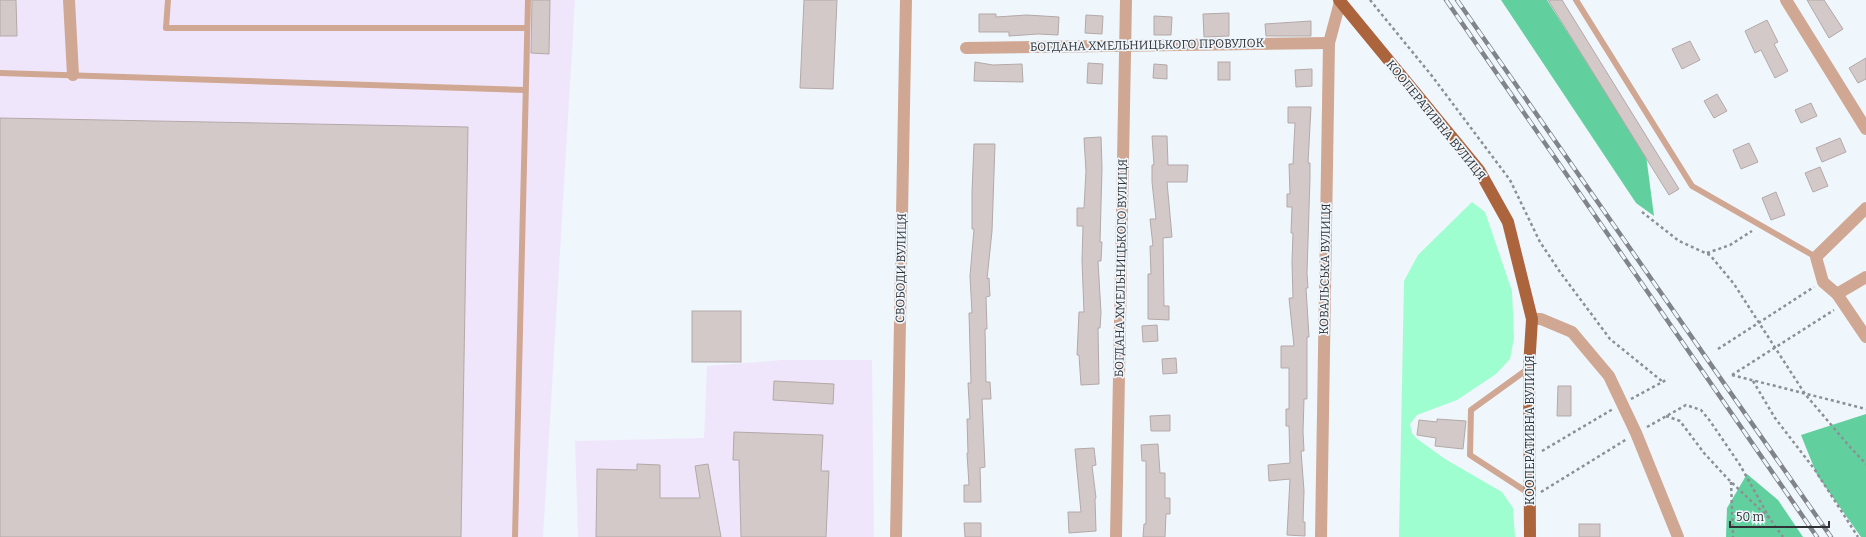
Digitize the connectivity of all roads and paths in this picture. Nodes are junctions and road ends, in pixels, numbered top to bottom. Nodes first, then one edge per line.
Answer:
1 (69, 0) edge
2 (168, 0) edge
3 (528, 0) edge
4 (906, 0) edge
5 (1126, 0) edge
6 (1370, 0) edge
7 (1576, 0) edge
8 (1786, 0) edge
9 (1339, 1) edge
10 (527, 28) junction
11 (1329, 43) junction
12 (1124, 45) junction
13 (966, 48) dead end
14 (0, 72) edge
15 (74, 75) junction
16 (526, 90) junction
17 (1866, 129) edge
18 (1866, 208) edge
19 (1642, 212) dead end
20 (1761, 226) junction
21 (1706, 253) junction
22 (1816, 257) junction
23 (1866, 277) edge
24 (1823, 282) junction
25 (1840, 300) junction
26 (1532, 320) junction
27 (1760, 322) junction
28 (1866, 336) edge
29 (1775, 348) junction
30 (1718, 349) dead end
31 (1529, 368) junction
32 (1668, 379) dead end
33 (1753, 381) junction
34 (1663, 382) junction
35 (1805, 394) junction
36 (1622, 404) junction
37 (1866, 409) edge
38 (1666, 416) junction
39 (1636, 433) junction
40 (1530, 458) junction
41 (1866, 464) edge
42 (1731, 482) junction
43 (1530, 497) junction
44 (1770, 519) junction
45 (515, 537) edge
46 (896, 537) edge
47 (1116, 537) edge
48 (1321, 537) edge
49 (1530, 537) edge
50 (1678, 537) edge
51 (1733, 537) edge
52 (1783, 537) edge
53 (1858, 537) edge

1 - 15 street
2 - 10 lane
3 - 10 lane
4 - 46 street, СВОБОДИ ВУЛИЦЯ
5 - 12 street, БОГДАНА ХМЕЛЬНИЦЬКОГО ВУЛИЦЯ
6 - 34 path
7 - 20 lane
8 - 17 street
9 - 11 street, КОВАЛЬСЬКА ВУЛИЦЯ
9 - 26 main road, КООПЕРАТИВНА ВУЛИЦЯ
10 - 16 lane
11 - 12 street, БОГДАНА ХМЕЛЬНИЦЬКОГО ПРОВУЛОК
11 - 48 street, КОВАЛЬСЬКА ВУЛИЦЯ
12 - 13 street, БОГДАНА ХМЕЛЬНИЦЬКОГО ПРОВУЛОК
12 - 47 street, БОГДАНА ХМЕЛЬНИЦЬКОГО ВУЛИЦЯ
14 - 15 lane
15 - 16 lane
16 - 45 lane
18 - 22 street
19 - 21 path
20 - 21 path
20 - 22 lane
21 - 27 path
22 - 24 street
23 - 25 street
24 - 25 street
24 - 27 path
25 - 28 street
25 - 29 path
26 - 31 main road, КООПЕРАТИВНА ВУЛИЦЯ
26 - 36 street
27 - 29 path
27 - 30 path
29 - 33 path
29 - 35 path
31 - 40 main road, КООПЕРАТИВНА ВУЛИЦЯ
31 - 43 lane
32 - 34 path
33 - 35 path
33 - 53 path
34 - 36 path
35 - 37 path
35 - 41 path
36 - 39 street
36 - 40 path
38 - 39 path
38 - 42 path
38 - 44 path
39 - 43 path
39 - 50 street
40 - 43 main road, КООПЕРАТИВНА ВУЛИЦЯ
42 - 44 path
42 - 51 path
43 - 49 main road, КООПЕРАТИВНА ВУЛИЦЯ
44 - 52 path

